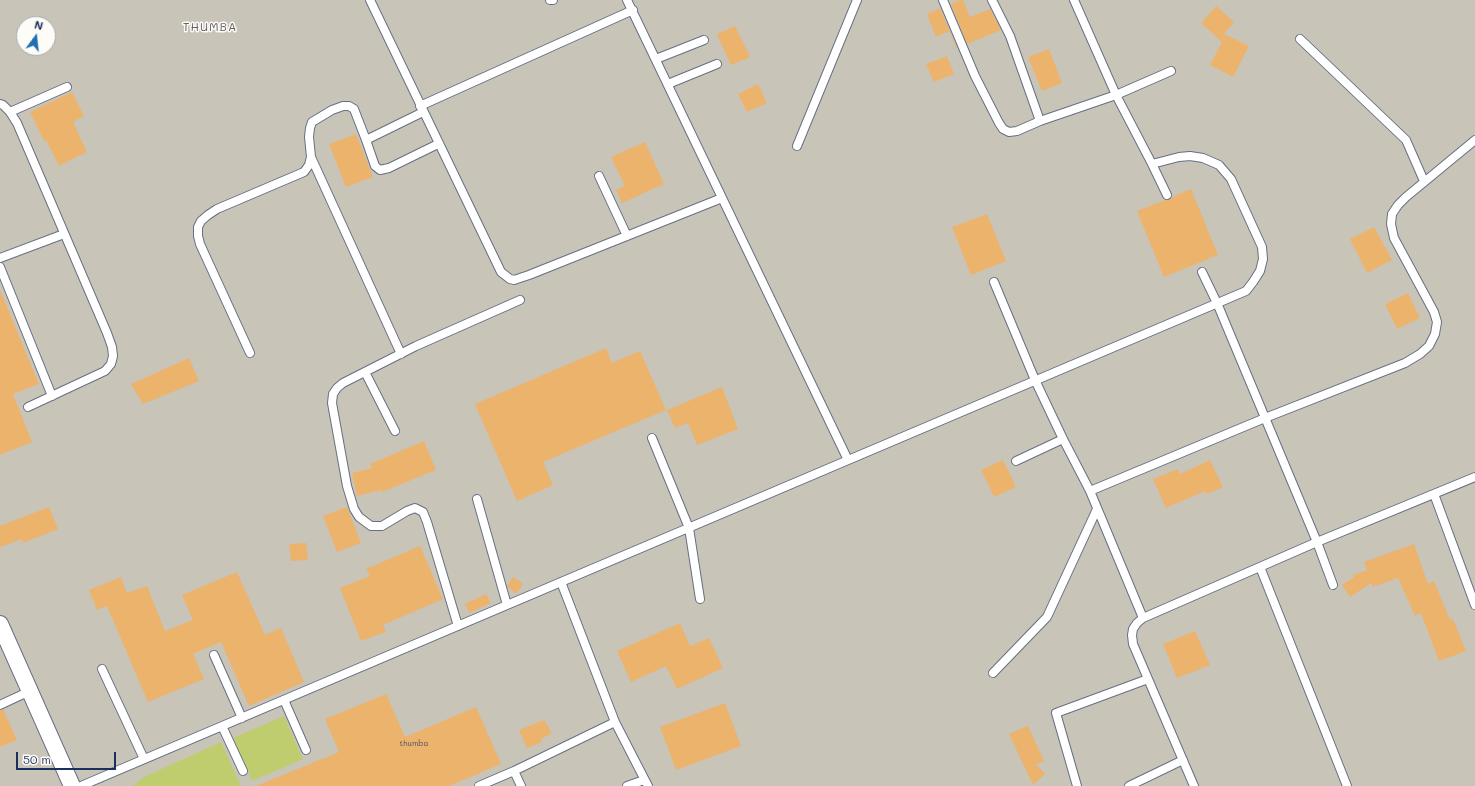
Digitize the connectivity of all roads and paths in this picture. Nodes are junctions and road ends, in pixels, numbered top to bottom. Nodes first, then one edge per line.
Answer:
1 (370, 0) edge
2 (628, 0) edge
3 (857, 0) edge
4 (943, 0) edge
5 (992, 0) edge
6 (1074, 0) edge
7 (632, 10) junction
8 (704, 40) dead end
9 (1300, 40) dead end
10 (656, 59) junction
11 (717, 64) dead end
12 (1171, 71) dead end
13 (668, 84) junction
14 (67, 87) dead end
15 (1116, 95) junction
16 (0, 104) edge
17 (421, 109) junction
18 (10, 112) junction
19 (1040, 121) junction
20 (366, 140) junction
21 (1475, 140) edge
22 (438, 144) junction
23 (797, 146) dead end
24 (311, 157) junction
25 (1152, 164) junction
26 (599, 176) dead end
27 (1424, 182) junction
28 (1166, 195) dead end
29 (722, 198) junction
30 (64, 234) junction
31 (627, 236) junction
32 (0, 258) edge
33 (0, 267) edge
34 (1202, 272) dead end
35 (994, 282) dead end
36 (520, 300) dead end
37 (1217, 303) junction
38 (250, 353) dead end
39 (401, 354) junction
40 (365, 372) junction
41 (1035, 380) junction
42 (52, 396) junction
43 (28, 407) dead end
44 (1265, 418) junction
45 (395, 431) dead end
46 (652, 438) dead end
47 (1063, 439) junction
48 (848, 460) junction
49 (1016, 461) dead end
50 (1475, 477) edge
51 (1090, 491) junction
52 (1434, 494) junction
53 (477, 499) dead end
54 (1097, 509) junction
55 (688, 528) junction
56 (1318, 542) junction
57 (1260, 567) junction
58 (561, 582) junction
59 (1333, 585) dead end
60 (700, 600) dead end
61 (507, 605) junction
62 (1475, 605) edge
63 (1143, 618) junction
64 (0, 624) edge
65 (458, 626) junction
66 (214, 655) dead end
67 (102, 669) dead end
68 (993, 673) dead end
69 (1148, 679) junction
70 (30, 691) junction
71 (284, 700) junction
72 (0, 705) edge
73 (242, 718) junction
74 (615, 722) junction
75 (222, 726) junction
76 (306, 750) dead end
77 (144, 759) junction
78 (1183, 760) junction
79 (243, 771) dead end
80 (514, 771) junction
81 (646, 783) edge
82 (72, 786) edge
83 (81, 786) edge
84 (479, 786) edge
85 (521, 786) edge
86 (628, 786) edge
87 (1077, 786) edge
88 (1129, 786) edge
89 (1194, 786) edge
90 (1347, 786) edge

1 - 17 lane
2 - 7 lane
3 - 23 lane
4 - 19 lane
5 - 19 lane
6 - 15 lane
7 - 10 lane
7 - 17 lane
8 - 10 lane
9 - 27 lane
10 - 13 lane
11 - 13 lane
12 - 15 lane
13 - 29 lane
14 - 18 lane
15 - 19 lane
15 - 25 lane
16 - 18 lane
17 - 20 lane
17 - 22 lane
18 - 30 lane
20 - 22 lane
20 - 24 lane
21 - 27 lane
22 - 31 lane
24 - 38 lane
24 - 39 lane
25 - 28 lane
25 - 37 lane
26 - 31 lane
27 - 44 lane
29 - 31 lane
29 - 48 lane
30 - 32 lane
30 - 42 lane
33 - 42 lane
34 - 37 lane
35 - 41 lane
36 - 39 lane
37 - 41 lane
37 - 44 lane
39 - 40 lane
40 - 45 lane
40 - 65 lane
41 - 47 lane
41 - 48 lane
42 - 43 lane
44 - 51 lane
44 - 56 lane
46 - 55 lane
47 - 49 lane
47 - 51 lane
48 - 55 lane
50 - 52 lane
51 - 54 lane
52 - 56 lane
52 - 62 lane
53 - 61 lane
54 - 63 lane
54 - 68 lane
55 - 58 lane
55 - 60 lane
56 - 57 lane
56 - 59 lane
57 - 63 lane
57 - 90 lane
58 - 61 lane
58 - 74 lane
61 - 65 lane
63 - 69 lane
64 - 70 street
65 - 71 lane
66 - 73 lane
67 - 77 lane
69 - 78 lane
69 - 87 lane
70 - 72 lane
70 - 82 street
71 - 73 lane
71 - 76 lane
73 - 75 lane
74 - 80 lane
74 - 81 lane
75 - 77 lane
75 - 79 lane
77 - 83 lane
78 - 88 lane
78 - 89 lane
80 - 84 lane
80 - 85 lane
81 - 86 lane

